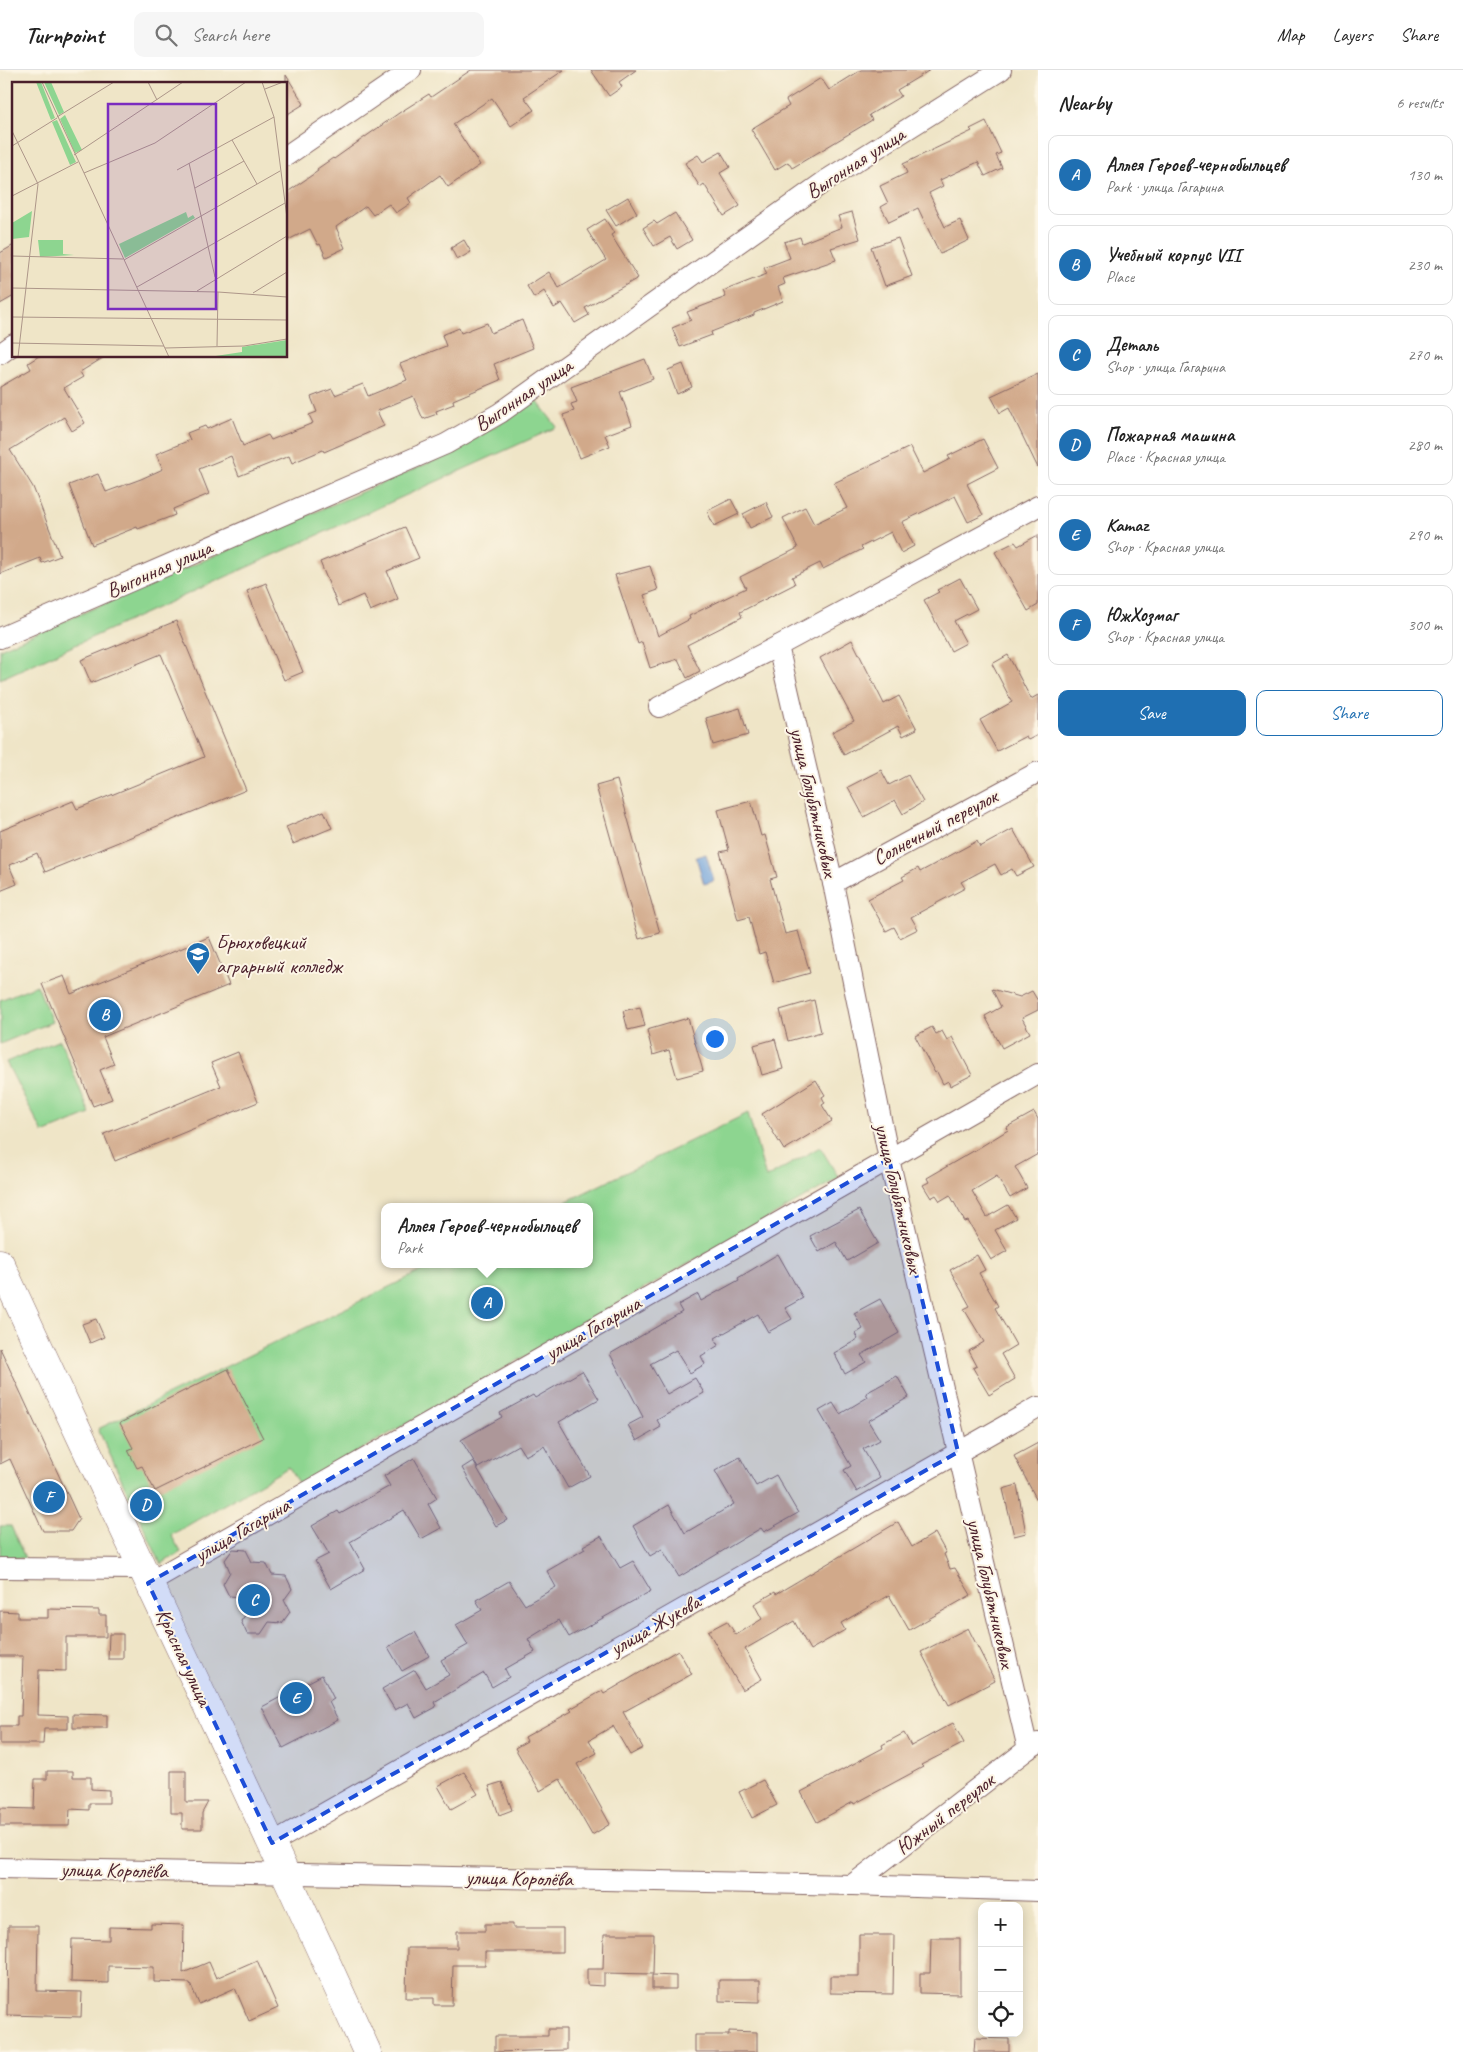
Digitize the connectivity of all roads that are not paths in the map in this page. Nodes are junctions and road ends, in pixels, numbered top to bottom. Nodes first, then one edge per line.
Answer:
1 (411, 70) edge
2 (1001, 70) edge
3 (288, 155) edge
4 (12, 345) edge
5 (0, 354) edge
6 (1038, 506) edge
7 (0, 638) edge
8 (778, 646) junction
9 (659, 707) dead end
10 (1038, 772) edge
11 (833, 883) junction
12 (1038, 1074) edge
13 (889, 1159) junction
14 (0, 1263) edge
15 (1038, 1407) edge
16 (958, 1452) junction
17 (0, 1568) edge
18 (145, 1576) junction
19 (1033, 1746) edge
20 (272, 1843) junction
21 (0, 1868) edge
22 (286, 1874) junction
23 (852, 1885) junction
24 (1038, 1891) edge
25 (367, 2052) edge

1 - 3 street
2 - 7 street, Выгонная улица
4 - 5 street
6 - 8 street
8 - 9 street
8 - 11 street, улица Голубятниковых
10 - 11 street, Солнечный переулок
11 - 13 street, улица Голубятниковых
12 - 13 street, улица Гагарина
13 - 16 street, улица Голубятниковых
13 - 18 street, улица Гагарина
14 - 18 street, Красная улица
15 - 16 street, улица Жукова
16 - 19 street, улица Голубятниковых
16 - 20 street, улица Жукова
17 - 18 street
18 - 20 street, Красная улица
19 - 23 street, Южный переулок
20 - 22 street, Красная улица
21 - 22 street, улица Королёва
22 - 23 street, улица Королёва
22 - 25 street, Красная улица
23 - 24 street, улица Королёва

